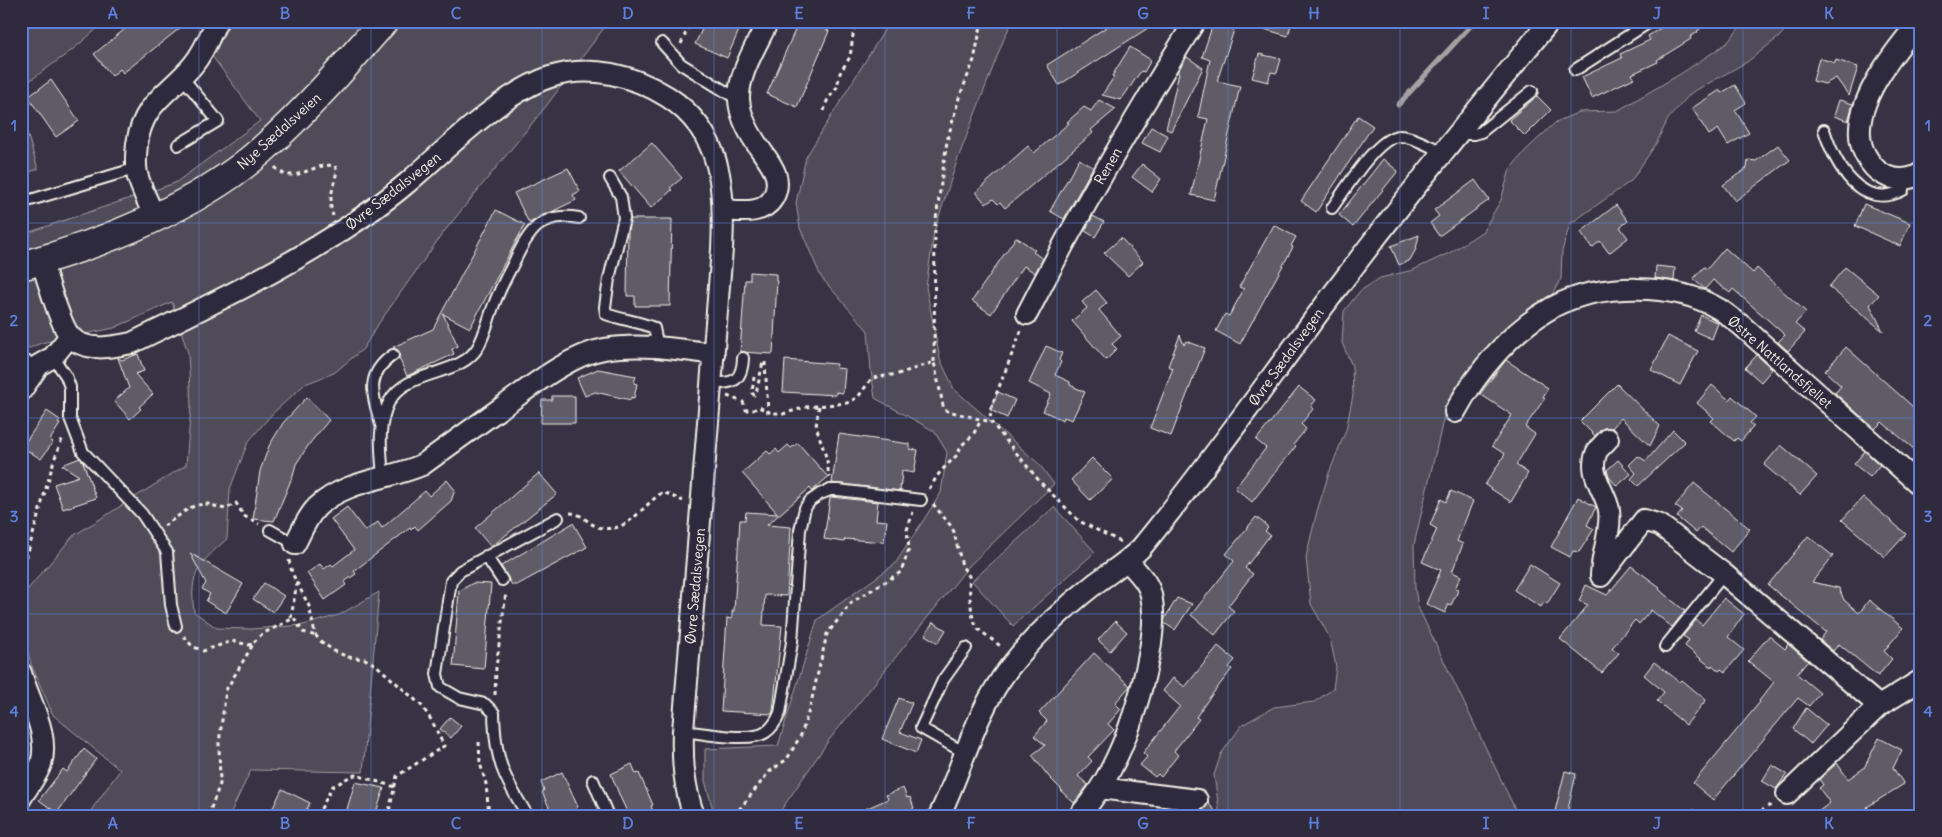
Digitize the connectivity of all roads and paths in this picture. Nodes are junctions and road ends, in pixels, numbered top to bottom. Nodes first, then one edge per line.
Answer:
1 (217, 21) edge
2 (384, 21) edge
3 (691, 21) edge
4 (768, 21) edge
5 (856, 21) edge
6 (982, 21) edge
7 (1195, 21) edge
8 (1550, 21) edge
9 (1651, 21) edge
10 (1920, 21) edge
11 (662, 43) dead end
12 (675, 57) junction
13 (1575, 70) dead end
14 (182, 76) junction
15 (1532, 91) dead end
16 (739, 100) junction
17 (824, 112) dead end
18 (1824, 130) dead end
19 (1458, 134) junction
20 (178, 145) dead end
21 (1443, 152) junction
22 (275, 167) dead end
23 (137, 168) junction
24 (1912, 176) edge
25 (610, 178) dead end
26 (24, 202) dead end
27 (1332, 208) dead end
28 (724, 210) junction
29 (154, 217) junction
30 (579, 218) dead end
31 (336, 221) dead end
32 (31, 263) edge
33 (1027, 314) joint
34 (70, 336) junction
35 (658, 347) junction
36 (714, 354) junction
37 (393, 355) dead end
38 (38, 361) edge
39 (934, 362) junction
40 (743, 363) joint
41 (712, 383) junction
42 (21, 391) edge
43 (731, 397) dead end
44 (819, 406) junction
45 (768, 412) junction
46 (1455, 412) dead end
47 (70, 418) junction
48 (981, 420) junction
49 (991, 422) junction
50 (382, 426) junction
51 (1608, 439) dead end
52 (383, 477) junction
53 (1921, 486) edge
54 (830, 490) junction
55 (918, 500) junction
56 (684, 502) dead end
57 (558, 518) joint
58 (270, 530) joint
59 (154, 533) junction
60 (292, 549) junction
61 (1125, 552) junction
62 (486, 556) junction
63 (21, 564) edge
64 (1724, 574) junction
65 (502, 580) joint
66 (297, 582) junction
67 (292, 618) junction
68 (176, 626) joint
69 (316, 636) junction
70 (252, 644) junction
71 (1665, 646) dead end
72 (966, 648) dead end
73 (1006, 650) dead end
74 (21, 673) edge
75 (1921, 680) edge
76 (1879, 706) junction
77 (494, 713) junction
78 (683, 731) junction
79 (479, 742) dead end
80 (964, 753) junction
81 (1111, 768) junction
82 (593, 780) dead end
83 (395, 787) junction
84 (1108, 789) junction
85 (1787, 794) dead end
86 (21, 798) edge
87 (1196, 800) dead end
88 (208, 816) edge
89 (317, 816) edge
90 (388, 816) edge
91 (489, 816) edge
92 (528, 816) edge
93 (608, 816) edge
94 (694, 816) edge
95 (734, 816) edge
96 (938, 816) edge
97 (1078, 816) edge
98 (1095, 816) edge
99 (1676, 816) edge
100 (1707, 816) edge

1 - 14 street
2 - 29 main road, Nye Sædalsveien
3 - 12 path
4 - 16 street
5 - 17 path
6 - 39 path
7 - 33 street, Renen
8 - 19 street, Øvre Sædalsvegen
9 - 13 lane
10 - 24 street
11 - 12 lane
12 - 16 lane
14 - 20 lane
14 - 23 street
15 - 19 lane
16 - 28 street
18 - 24 lane
19 - 21 street, Øvre Sædalsvegen
21 - 27 lane
21 - 61 street, Øvre Sædalsvegen
22 - 31 path
23 - 26 lane
23 - 29 street
25 - 35 lane
28 - 34 street, Øvre Sædalsvegen
28 - 36 street, Øvre Sædalsvegen
29 - 32 main road, Nye Sædalsveien
30 - 50 lane
32 - 34 street
33 - 49 path
34 - 38 street
35 - 36 street
35 - 52 street
36 - 41 street, Øvre Sædalsvegen
37 - 50 lane
38 - 42 street
38 - 47 lane
39 - 44 path
39 - 48 path
40 - 41 lane
40 - 45 path
41 - 78 street, Øvre Sædalsvegen
43 - 45 path
44 - 45 path
44 - 54 path
46 - 53 street, Østre Nattlandsfjellet
47 - 59 lane
47 - 63 path
48 - 49 path
48 - 55 path
49 - 61 path
50 - 52 lane
51 - 64 street
52 - 60 street
54 - 55 lane
54 - 78 lane
55 - 73 path
55 - 95 path
56 - 57 path
57 - 62 lane
58 - 59 path
58 - 60 lane
59 - 68 lane
60 - 66 path
61 - 80 street, Øvre Sædalsvegen
61 - 81 street
62 - 65 lane
62 - 77 lane
64 - 71 lane
64 - 76 street
65 - 77 path
66 - 67 path
66 - 69 path
67 - 69 path
67 - 70 path
68 - 70 path
69 - 83 path
70 - 88 path
72 - 80 lane
74 - 86 street
75 - 76 street
76 - 85 street
77 - 92 lane
78 - 94 street, Øvre Sædalsvegen
79 - 91 path
80 - 96 street, Øvre Sædalsvegen
81 - 84 street
81 - 97 street
82 - 93 lane
83 - 89 path
83 - 90 path
84 - 87 street
84 - 98 street
99 - 100 path

